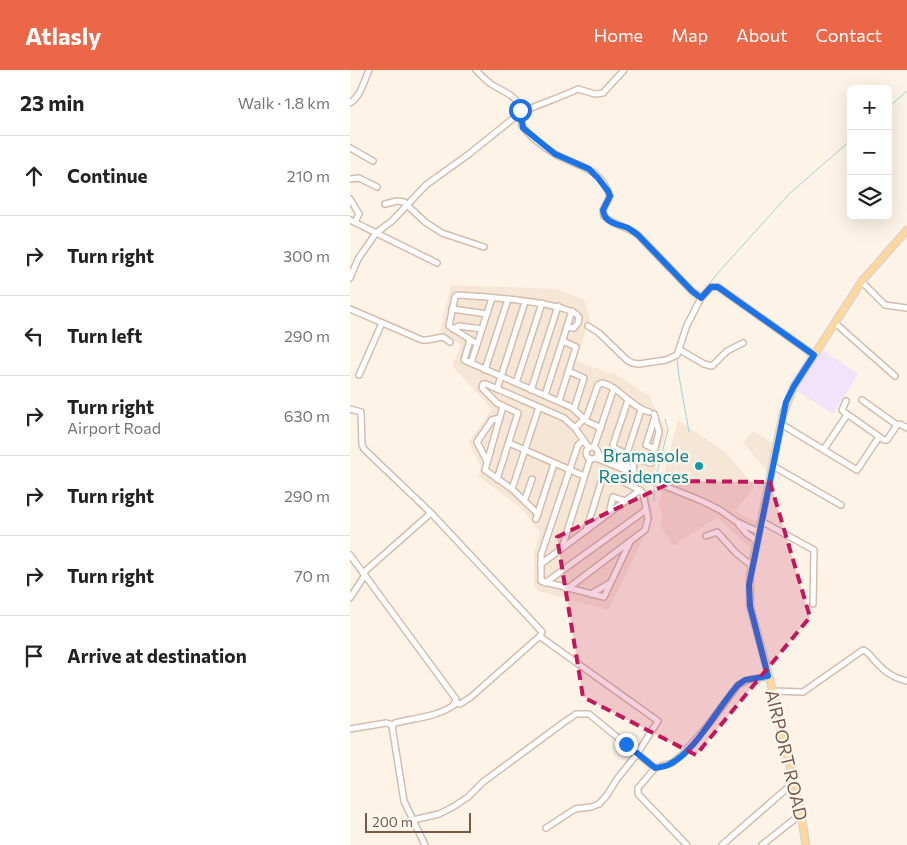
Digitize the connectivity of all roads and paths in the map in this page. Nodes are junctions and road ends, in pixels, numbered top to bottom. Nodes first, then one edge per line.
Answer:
1 (369, 70) edge
2 (624, 70) edge
3 (477, 72) edge
4 (351, 103) edge
5 (350, 109) edge
6 (520, 113) junction
7 (350, 148) edge
8 (373, 161) dead end
9 (350, 179) edge
10 (377, 187) dead end
11 (350, 199) edge
12 (385, 204) dead end
13 (407, 204) junction
14 (352, 221) edge
15 (907, 230) edge
16 (376, 232) junction
17 (484, 247) dead end
18 (436, 263) dead end
19 (350, 278) edge
20 (862, 282) junction
21 (492, 298) junction
22 (701, 298) junction
23 (508, 299) junction
24 (525, 302) junction
25 (542, 303) junction
26 (558, 306) junction
27 (907, 308) edge
28 (452, 309) junction
29 (350, 310) edge
30 (572, 311) junction
31 (487, 314) junction
32 (382, 323) junction
33 (835, 323) junction
34 (567, 326) junction
35 (588, 326) dead end
36 (452, 329) junction
37 (482, 329) junction
38 (470, 340) junction
39 (563, 341) junction
40 (450, 342) dead end
41 (744, 343) dead end
42 (477, 344) junction
43 (680, 350) junction
44 (814, 355) junction
45 (471, 364) junction
46 (485, 370) junction
47 (568, 371) junction
48 (360, 375) dead end
49 (501, 376) junction
50 (895, 376) dead end
51 (516, 383) junction
52 (614, 388) junction
53 (496, 389) junction
54 (531, 390) junction
55 (545, 395) junction
56 (628, 400) junction
57 (862, 400) dead end
58 (558, 401) junction
59 (846, 401) dead end
60 (503, 406) junction
61 (539, 407) junction
62 (350, 409) edge
63 (574, 409) junction
64 (641, 410) junction
65 (653, 414) junction
66 (847, 414) junction
67 (500, 418) junction
68 (585, 419) junction
69 (781, 424) junction
70 (897, 425) junction
71 (575, 428) junction
72 (601, 428) junction
73 (907, 428) edge
74 (880, 437) junction
75 (584, 440) junction
76 (509, 443) junction
77 (592, 447) junction
78 (655, 449) junction
79 (824, 449) junction
80 (525, 450) junction
81 (595, 457) junction
82 (487, 461) junction
83 (615, 463) junction
84 (554, 464) junction
85 (772, 466) junction
86 (632, 468) junction
87 (569, 470) junction
88 (584, 476) junction
89 (644, 477) junction
90 (498, 479) junction
91 (532, 479) dead end
92 (512, 489) junction
93 (640, 490) junction
94 (525, 500) junction
95 (625, 501) junction
96 (841, 506) dead end
97 (646, 510) junction
98 (431, 512) junction
99 (609, 513) junction
100 (761, 521) junction
101 (737, 522) junction
102 (586, 530) junction
103 (759, 532) junction
104 (706, 536) dead end
105 (757, 541) junction
106 (630, 542) junction
107 (562, 548) junction
108 (350, 555) edge
109 (541, 564) junction
110 (752, 566) junction
111 (364, 574) junction
112 (611, 582) junction
113 (545, 583) junction
114 (567, 588) junction
115 (591, 594) junction
116 (350, 598) edge
117 (813, 604) dead end
118 (540, 636) junction
119 (768, 676) junction
120 (907, 681) edge
121 (772, 691) junction
122 (456, 703) junction
123 (393, 725) junction
124 (350, 729) edge
125 (637, 754) junction
126 (653, 767) junction
127 (793, 783) junction
128 (801, 814) junction
129 (413, 820) junction
130 (546, 828) dead end
131 (425, 845) edge
132 (687, 845) edge
133 (722, 845) edge
134 (762, 845) edge
135 (806, 845) edge

1 - 4 street
2 - 6 street
3 - 6 street
4 - 5 street
6 - 13 street
6 - 22 street
7 - 8 street
9 - 10 street
11 - 14 street
12 - 13 street
13 - 16 street
13 - 17 street
14 - 16 street
15 - 20 main road, AIRPORT ROAD
16 - 18 street
16 - 19 street
20 - 27 street
20 - 33 main road, AIRPORT ROAD
21 - 23 street
21 - 28 street
21 - 31 street
22 - 43 street
22 - 44 street
23 - 24 street
23 - 46 street
24 - 25 street
24 - 49 street
25 - 26 street
25 - 51 street
26 - 30 street
26 - 54 street
28 - 31 street
28 - 36 street
29 - 32 street
30 - 34 street
30 - 34 street
31 - 37 street
32 - 40 street
32 - 48 street
33 - 44 main road, AIRPORT ROAD
33 - 50 street
34 - 39 street
35 - 43 street
36 - 37 street
36 - 38 street
37 - 42 street
38 - 42 street
38 - 45 street
39 - 47 street
39 - 55 street
41 - 43 street
42 - 45 street
44 - 69 main road, AIRPORT ROAD
45 - 46 street
46 - 49 street
47 - 58 street
47 - 63 street
49 - 51 street
49 - 53 street
51 - 54 street
52 - 56 street
52 - 68 street
52 - 72 street
53 - 60 street
53 - 61 street
54 - 55 street
55 - 58 street
56 - 64 street
56 - 64 street
57 - 70 street
58 - 63 street
59 - 66 street
60 - 67 street
60 - 76 street
61 - 71 street
61 - 80 street
62 - 98 street
63 - 68 street
64 - 65 street
65 - 78 street
65 - 78 street
66 - 74 street
66 - 79 street
67 - 82 street
67 - 82 street
68 - 71 street
68 - 72 street
69 - 79 street
69 - 85 main road, AIRPORT ROAD
70 - 73 street
70 - 74 street
71 - 75 street
72 - 77 street
74 - 79 street
75 - 77 street
75 - 87 street
76 - 80 street
76 - 90 street
77 - 81 street
77 - 81 street
78 - 86 street
80 - 84 street
80 - 92 street
81 - 83 street
81 - 88 street
82 - 90 street
83 - 86 street
83 - 89 street
84 - 87 street
84 - 94 street
85 - 96 street
85 - 100 main road, AIRPORT ROAD
86 - 89 street
87 - 88 street
87 - 109 street
88 - 107 street
89 - 101 street
90 - 92 street
91 - 94 street
92 - 94 street
93 - 95 street
93 - 97 street
93 - 102 street
95 - 99 street
95 - 99 street
97 - 106 street
97 - 113 street
98 - 111 street
98 - 118 street
99 - 102 street
100 - 103 main road, AIRPORT ROAD
100 - 117 street
101 - 103 street
101 - 105 street
102 - 107 street
103 - 105 main road, AIRPORT ROAD
104 - 110 street
105 - 110 main road, AIRPORT ROAD
106 - 112 street
106 - 114 street
107 - 109 street
108 - 111 street
109 - 113 street
110 - 119 main road, AIRPORT ROAD
111 - 116 street
111 - 122 street
112 - 115 street
112 - 115 street
113 - 114 street
114 - 115 street
118 - 122 street
118 - 125 street
119 - 121 main road, AIRPORT ROAD
119 - 126 street
120 - 121 street
121 - 127 main road, AIRPORT ROAD
122 - 123 street
123 - 124 street
123 - 129 street
125 - 126 street
125 - 129 street
125 - 130 street
126 - 132 street
127 - 128 main road, AIRPORT ROAD
127 - 133 street
128 - 134 street
128 - 135 main road, AIRPORT ROAD
129 - 131 street

